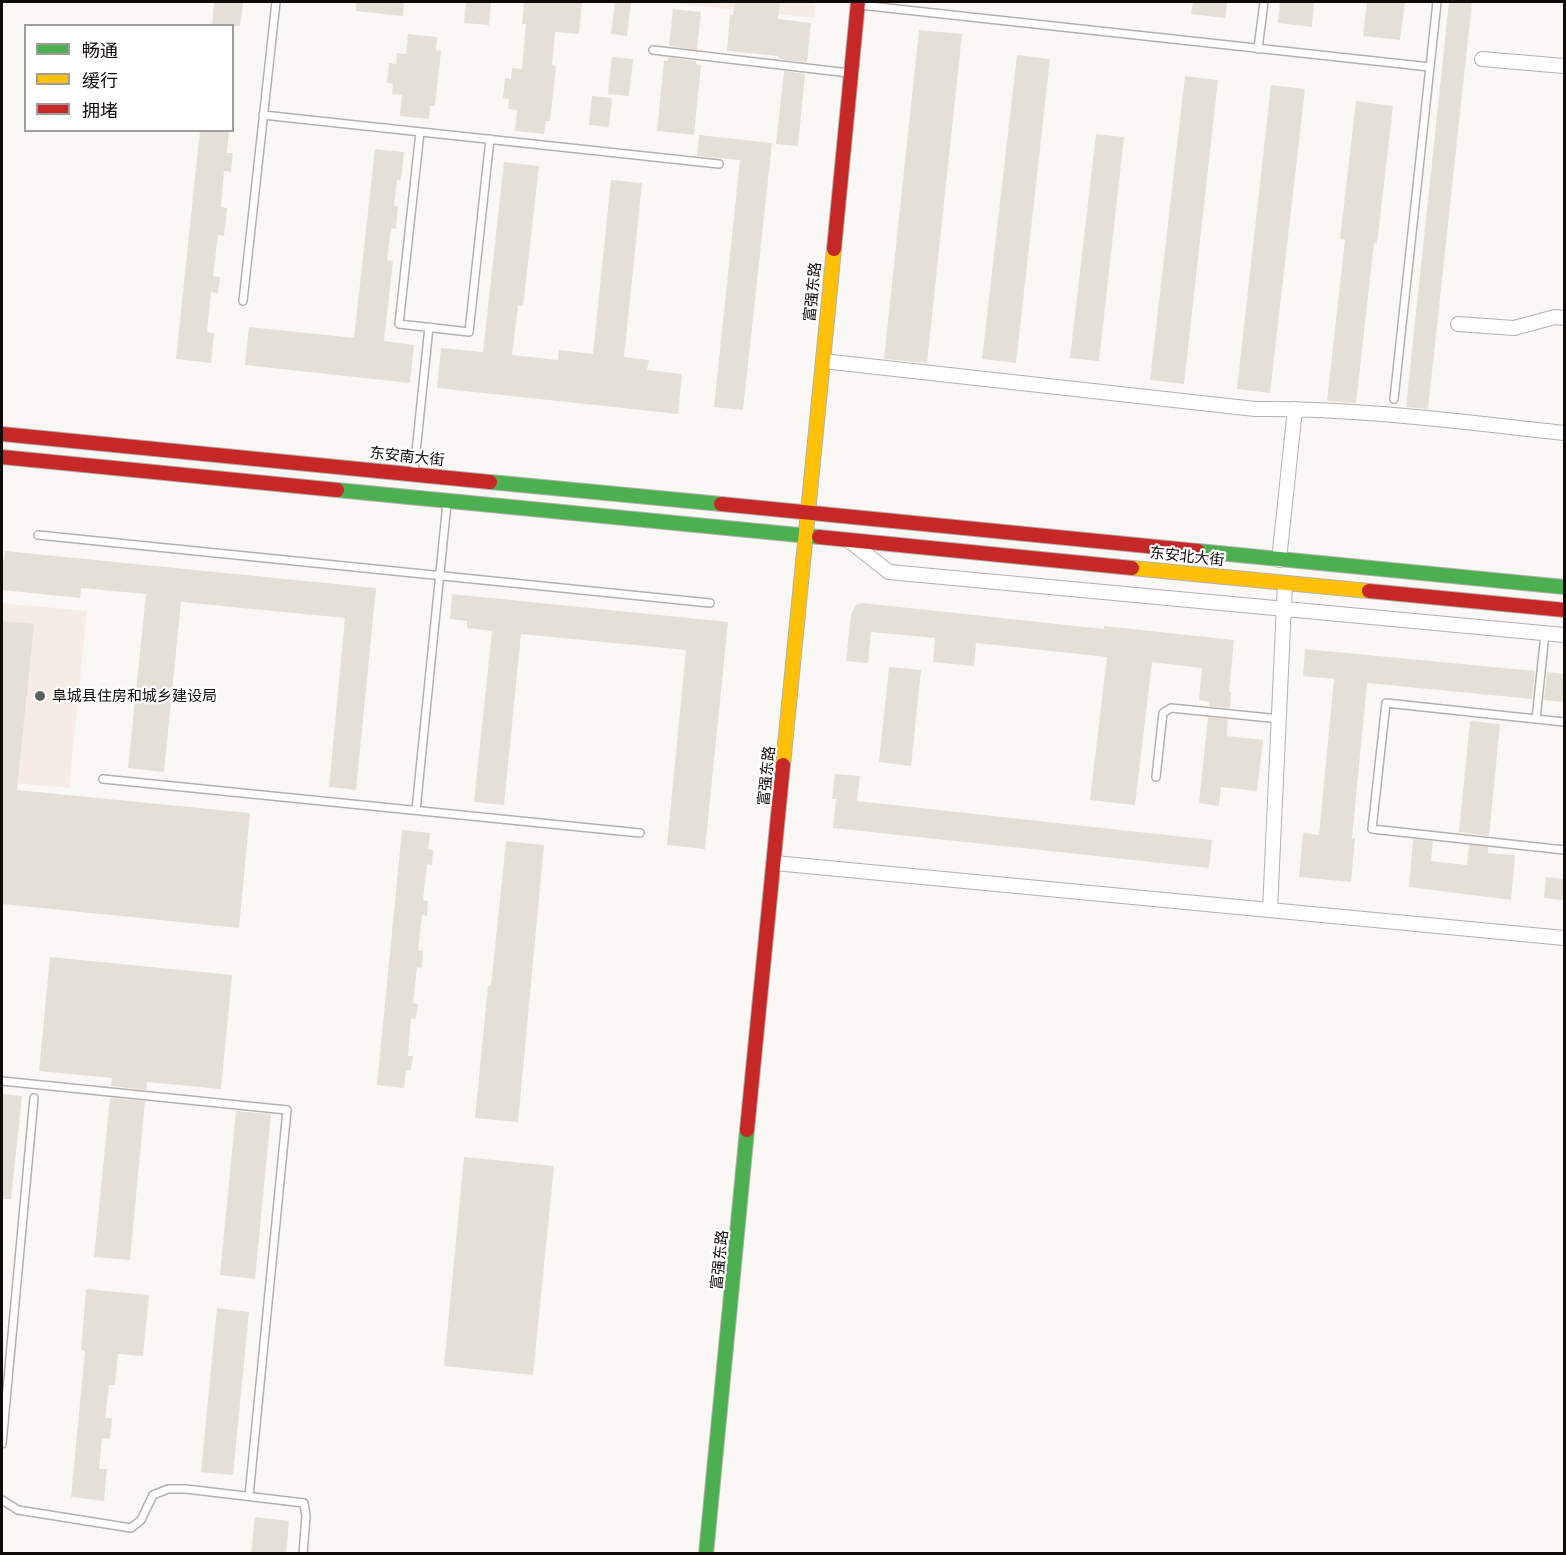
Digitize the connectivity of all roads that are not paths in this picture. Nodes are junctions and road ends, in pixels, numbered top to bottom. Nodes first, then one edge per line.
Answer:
1 (276, 2) edge
2 (1264, 2) edge
3 (1437, 2) edge
4 (858, 3) edge
5 (1258, 49) junction
6 (653, 50) dead end
7 (1482, 59) dead end
8 (1564, 66) edge
9 (1430, 67) junction
10 (851, 74) junction
11 (263, 115) junction
12 (420, 132) junction
13 (490, 139) junction
14 (719, 164) dead end
15 (243, 301) dead end
16 (1564, 318) edge
17 (1458, 324) dead end
18 (429, 327) junction
19 (823, 361) junction
20 (1394, 399) dead end
21 (1295, 409) junction
22 (1564, 433) edge
23 (2, 434) edge
24 (2, 457) edge
25 (413, 475) junction
26 (447, 501) junction
27 (809, 514) junction
28 (38, 535) dead end
29 (806, 536) junction
30 (848, 540) junction
31 (1279, 560) junction
32 (440, 576) junction
33 (1285, 583) junction
34 (1564, 587) edge
35 (710, 603) dead end
36 (1284, 609) junction
37 (1564, 610) edge
38 (1545, 634) junction
39 (1564, 635) edge
40 (1280, 719) junction
41 (1536, 719) junction
42 (1564, 722) edge
43 (1156, 777) dead end
44 (103, 779) dead end
45 (416, 810) junction
46 (640, 833) dead end
47 (1564, 850) edge
48 (775, 863) junction
49 (1270, 910) junction
50 (1564, 938) edge
51 (2, 1081) edge
52 (34, 1098) dead end
53 (2, 1444) edge
54 (249, 1497) junction
55 (2, 1500) edge
56 (303, 1554) edge
57 (706, 1554) edge

1 - 11 lane
2 - 5 lane
3 - 9 lane
4 - 5 lane
4 - 10 main road, 富强东路
5 - 9 lane
6 - 10 lane
7 - 8 street
9 - 20 lane
10 - 19 main road, 富强东路
11 - 12 lane
11 - 15 lane
12 - 13 lane
12 - 18 lane
13 - 14 lane
13 - 18 lane
16 - 17 street
18 - 25 lane
19 - 21 street
19 - 27 main road, 富强东路
21 - 22 street
21 - 31 street
23 - 25 main road, 东安南大街
24 - 26 main road
25 - 27 main road, 东安南大街
26 - 29 main road
26 - 32 lane
27 - 29 main road, 富强东路
27 - 31 main road, 东安北大街
28 - 32 lane
29 - 30 main road, 东安北大街
29 - 48 main road, 富强东路
30 - 33 main road, 东安北大街
30 - 36 street
31 - 34 main road, 东安北大街
32 - 35 lane
32 - 45 lane
33 - 36 street
33 - 37 main road, 东安北大街
36 - 38 street
36 - 40 street
38 - 39 street
38 - 41 lane
40 - 43 lane
40 - 49 street
41 - 42 lane
41 - 47 lane
44 - 45 lane
45 - 46 lane
48 - 49 street
48 - 57 main road, 富强东路
49 - 50 street
51 - 54 lane
52 - 53 lane
54 - 55 lane
54 - 56 lane

